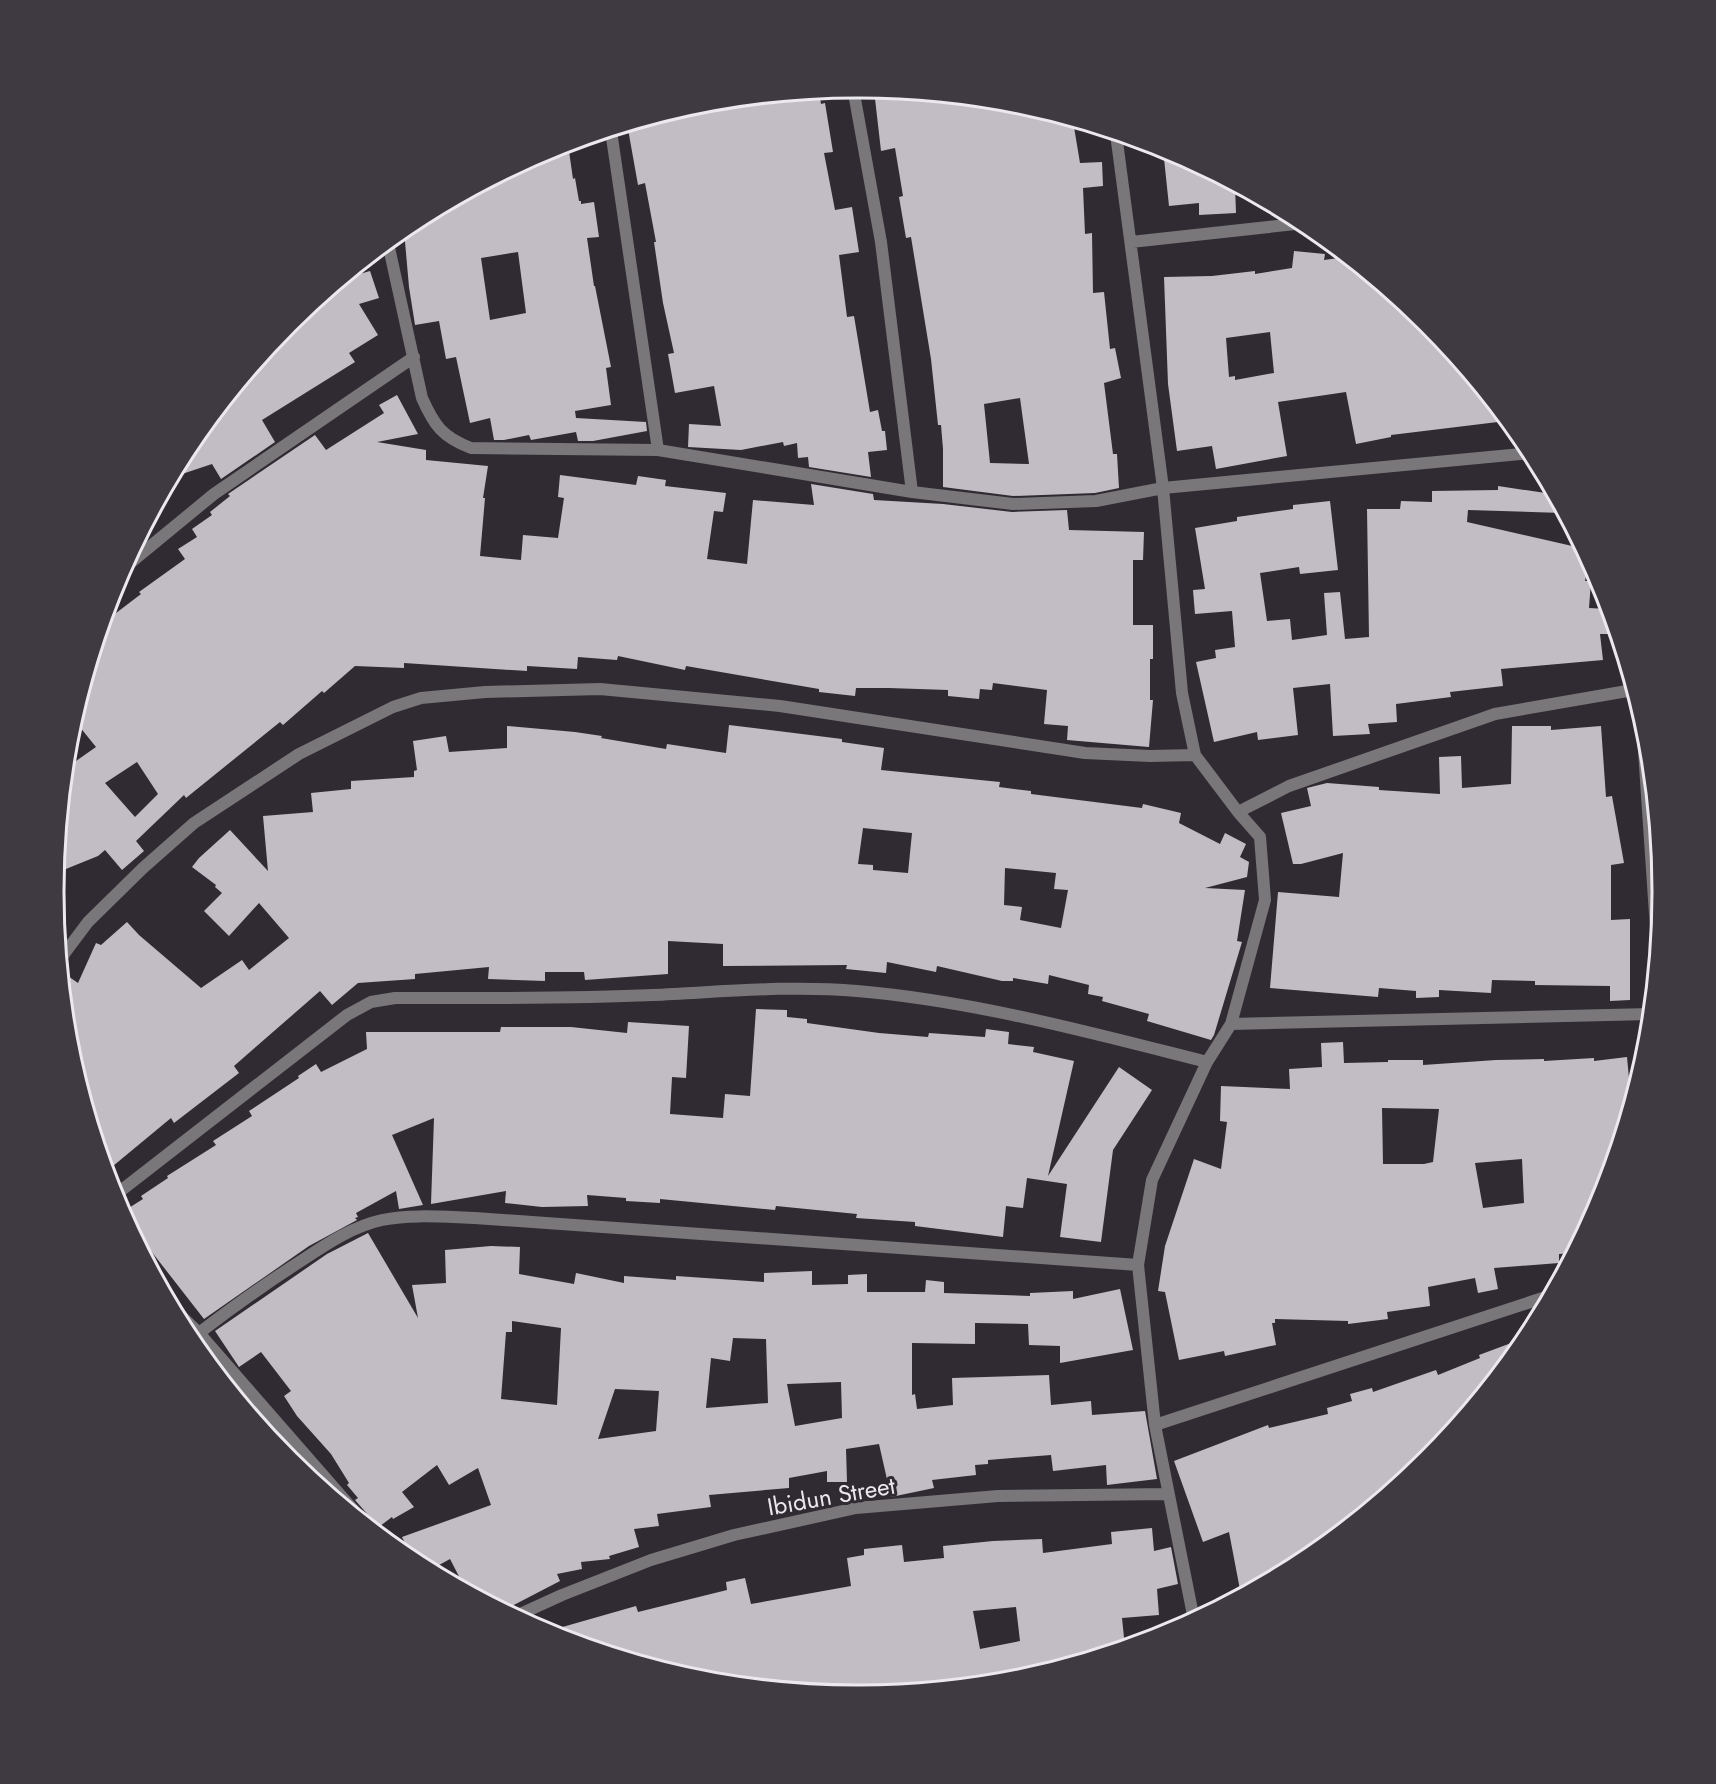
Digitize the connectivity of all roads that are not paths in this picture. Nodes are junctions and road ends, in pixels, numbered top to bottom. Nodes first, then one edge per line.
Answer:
1 (855, 98) edge
2 (612, 138) edge
3 (1117, 143) edge
4 (1289, 226) edge
5 (1131, 242) junction
6 (390, 251) edge
7 (414, 357) junction
8 (658, 450) junction
9 (1520, 454) edge
10 (1163, 488) junction
11 (912, 492) junction
12 (140, 555) edge
13 (1625, 691) edge
14 (1195, 755) junction
15 (1238, 812) junction
16 (67, 950) edge
17 (1642, 1014) edge
18 (1231, 1024) junction
19 (1207, 1062) junction
20 (123, 1189) edge
21 (1138, 1265) junction
22 (1539, 1299) edge
23 (197, 1331) edge
24 (199, 1333) junction
25 (1155, 1425) junction
26 (335, 1489) edge
27 (1168, 1494) junction
28 (1192, 1611) edge
29 (525, 1612) edge

1 - 11 street
2 - 8 street
3 - 5 street
4 - 5 street
5 - 10 street
6 - 7 street
7 - 8 street
7 - 12 street
8 - 11 street
9 - 10 street
10 - 11 street
10 - 14 street
13 - 15 street
14 - 15 street
14 - 16 street
15 - 18 street
17 - 18 street
18 - 19 street
19 - 20 street
19 - 21 street
21 - 24 street
21 - 25 street
22 - 25 street
23 - 24 street
24 - 26 street
25 - 27 street
27 - 28 street
27 - 29 street, Ibidun Street

